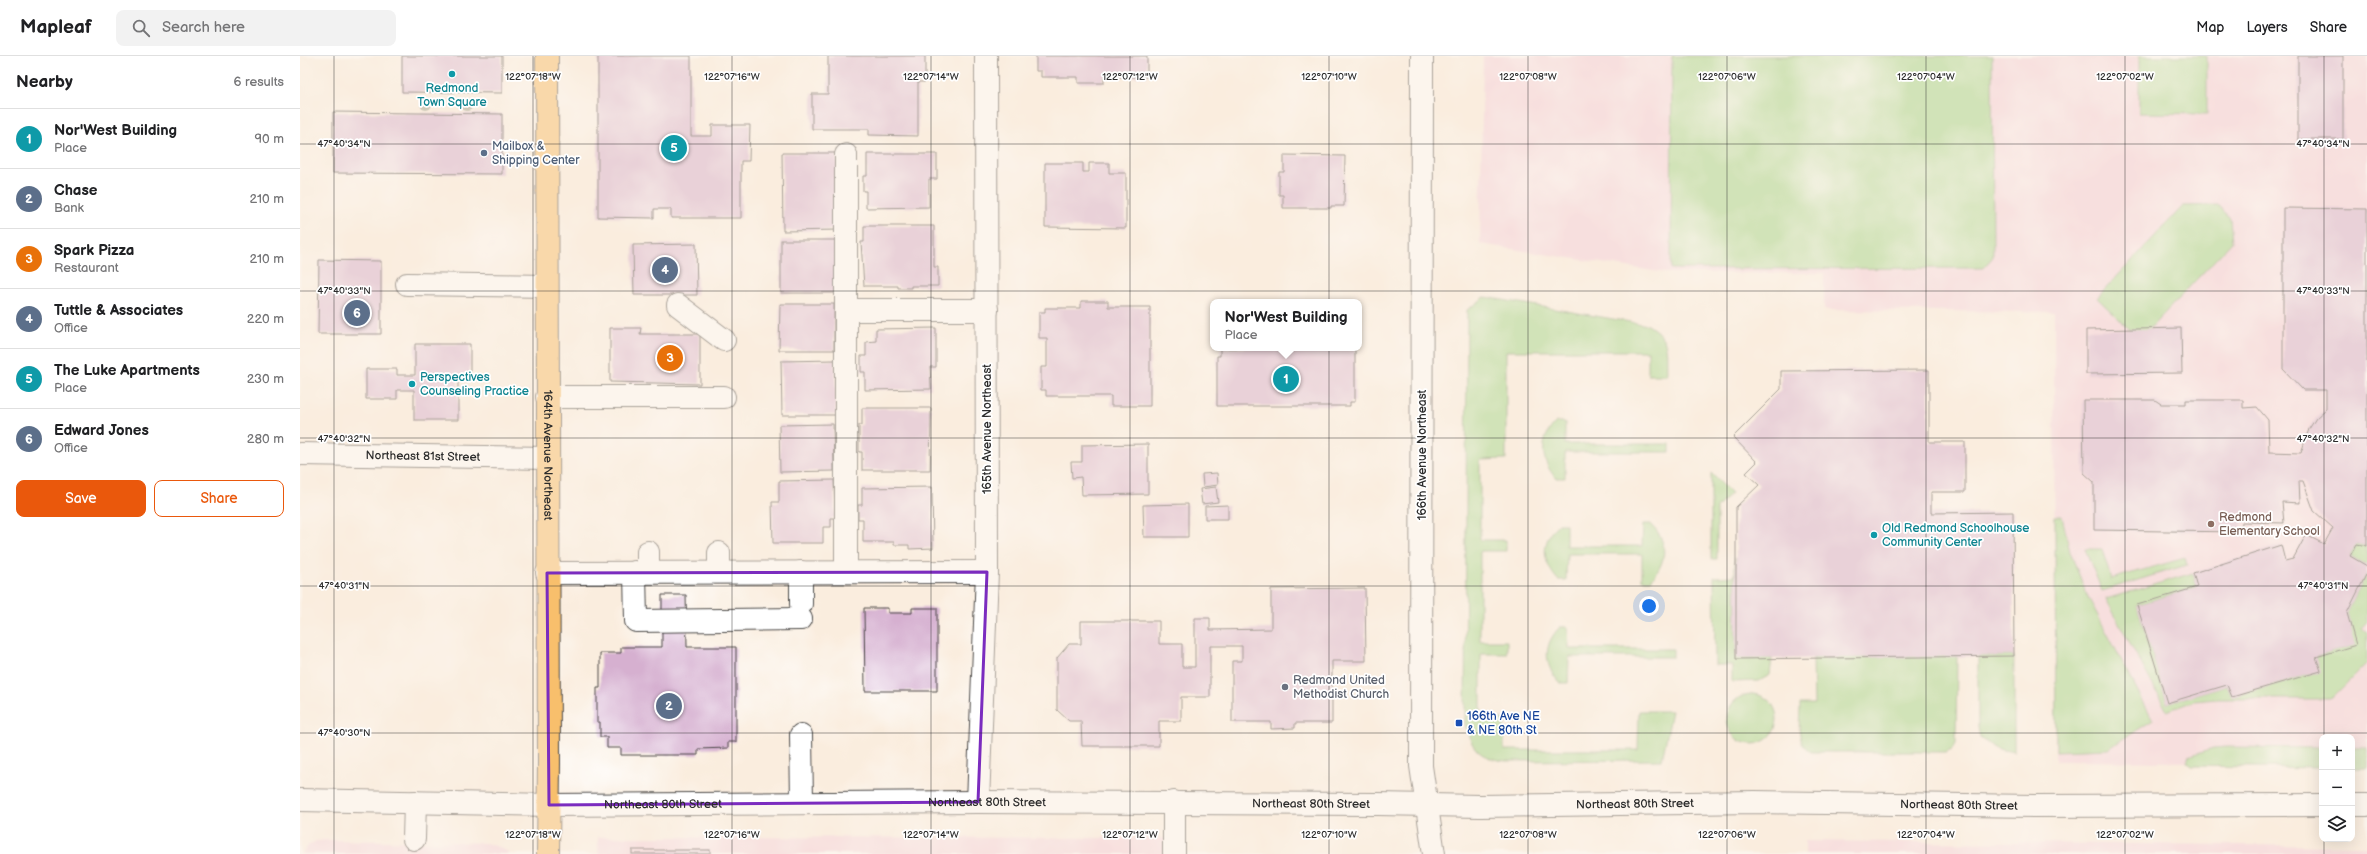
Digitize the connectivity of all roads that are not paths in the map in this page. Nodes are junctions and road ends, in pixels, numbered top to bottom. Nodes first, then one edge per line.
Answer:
1 (547, 56) edge
2 (986, 56) edge
3 (1422, 56) edge
4 (846, 155) dead end
5 (407, 284) dead end
6 (547, 286) junction
7 (678, 306) dead end
8 (846, 310) junction
9 (987, 310) junction
10 (724, 340) dead end
11 (547, 397) junction
12 (724, 397) dead end
13 (300, 454) edge
14 (547, 458) junction
15 (644, 566) junction
16 (802, 572) junction
17 (846, 572) junction
18 (987, 572) junction
19 (548, 573) junction
20 (802, 735) dead end
21 (300, 800) edge
22 (415, 802) junction
23 (802, 802) junction
24 (978, 802) junction
25 (1174, 802) junction
26 (549, 805) junction
27 (1426, 805) junction
28 (2319, 805) edge
29 (2355, 805) edge
30 (2367, 805) edge
31 (414, 839) dead end
32 (548, 854) edge
33 (1174, 854) edge
34 (1434, 854) edge

1 - 6 main road, 164th Avenue Northeast
2 - 9 street, 165th Avenue Northeast
3 - 27 street, 166th Avenue Northeast
4 - 8 street
5 - 6 street
6 - 11 main road, 164th Avenue Northeast
7 - 10 street
8 - 9 street
8 - 17 street
9 - 18 street, 165th Avenue Northeast
11 - 12 street
11 - 14 main road, 164th Avenue Northeast
13 - 14 street, Northeast 81st Street
14 - 19 main road, 164th Avenue Northeast
15 - 16 street
15 - 16 street
15 - 19 street
16 - 17 street
17 - 18 street
18 - 24 street, 165th Avenue Northeast
19 - 26 main road, 164th Avenue Northeast
20 - 23 street
21 - 22 street, Northeast 80th Street
22 - 26 street, Northeast 80th Street
22 - 31 street
23 - 24 street, Northeast 80th Street
23 - 26 street, Northeast 80th Street
24 - 25 street, Northeast 80th Street
25 - 27 street, Northeast 80th Street
25 - 33 street
26 - 32 main road, 164th Avenue Northeast
27 - 28 street, Northeast 80th Street
27 - 34 street, 166th Avenue Northeast
29 - 30 street

